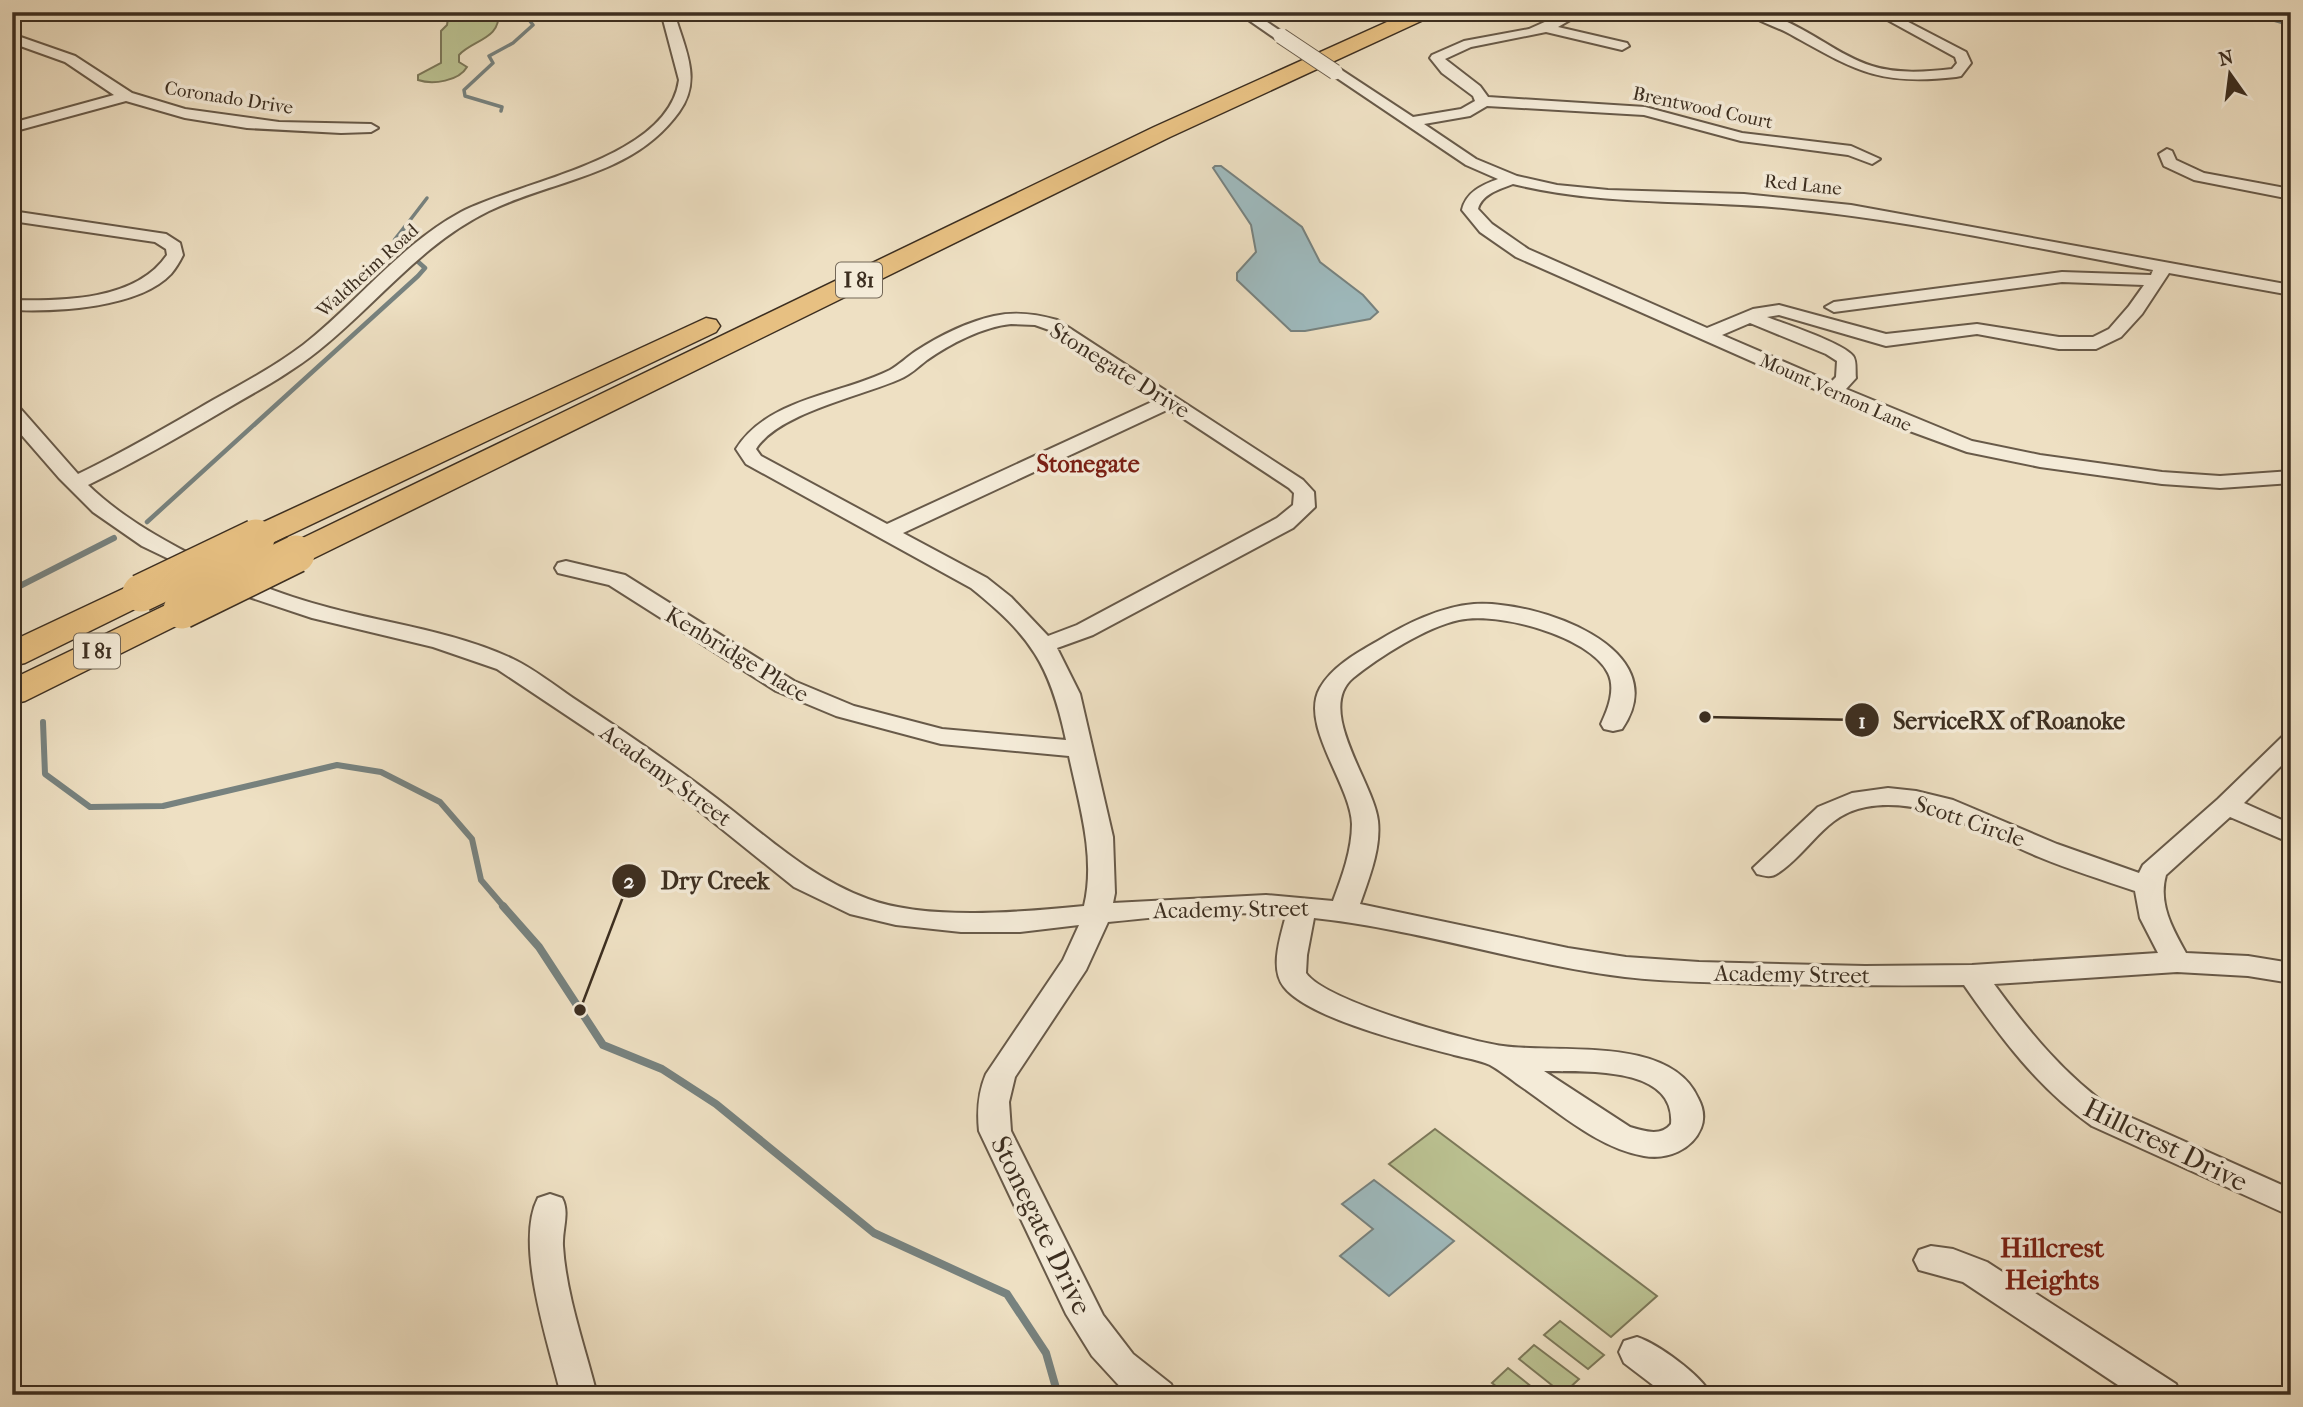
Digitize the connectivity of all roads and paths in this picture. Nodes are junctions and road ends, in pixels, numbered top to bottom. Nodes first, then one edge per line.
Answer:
1 (667, 12) edge
2 (1243, 12) edge
3 (1376, 12) edge
4 (1424, 12) edge
5 (1578, 12) edge
6 (1751, 12) edge
7 (1879, 12) edge
8 (1545, 28) junction
9 (12, 38) edge
10 (1622, 46) dead end
11 (127, 96) junction
12 (1483, 101) junction
13 (1411, 122) junction
14 (12, 128) edge
15 (371, 128) dead end
16 (2167, 154) dead end
17 (1872, 159) dead end
18 (1512, 179) junction
19 (2291, 194) edge
20 (12, 216) edge
21 (2160, 273) junction
22 (2291, 290) edge
23 (12, 305) edge
24 (752, 305) dead end
25 (1834, 307) dead end
26 (727, 316) dead end
27 (1750, 317) junction
28 (1706, 335) junction
29 (1834, 391) junction
30 (1170, 401) junction
31 (14, 415) edge
32 (2291, 477) edge
33 (75, 483) junction
34 (887, 533) junction
35 (566, 568) dead end
36 (1044, 645) junction
37 (12, 655) edge
38 (12, 693) edge
39 (1613, 724) dead end
40 (2291, 742) edge
41 (1080, 749) junction
42 (2227, 805) junction
43 (2291, 835) edge
44 (1767, 868) dead end
45 (2148, 885) junction
46 (1302, 906) junction
47 (1344, 911) junction
48 (1096, 915) junction
49 (2177, 962) junction
50 (2291, 973) edge
51 (1972, 975) junction
52 (1500, 1057) junction
53 (2291, 1203) edge
54 (550, 1207) dead end
55 (1931, 1260) dead end
56 (1637, 1352) dead end
57 (579, 1395) edge
58 (1158, 1395) edge
59 (1693, 1395) edge
60 (2163, 1395) edge

1 - 33 street, Waldheim Road
2 - 13 street, Red Lane, bridge
3 - 24 highway, I 81
4 - 38 highway, I 81, bridge
5 - 8 street
6 - 7 street
8 - 10 street
8 - 12 street
9 - 11 street, Coronado Drive
11 - 14 street
11 - 15 street, Coronado Drive
12 - 13 street
12 - 17 street, Brentwood Court
13 - 18 street, Red Lane
16 - 19 street
18 - 21 street, Red Lane
18 - 28 street, Mount Vernon Lane
20 - 23 street
21 - 22 street, Red Lane
21 - 25 street
21 - 27 street
26 - 37 highway, I 81, bridge
27 - 28 street
27 - 29 street
28 - 29 street, Mount Vernon Lane
29 - 32 street, Mount Vernon Lane
30 - 34 street
30 - 34 street, Stonegate Drive
30 - 36 street, Stonegate Drive
31 - 33 street, Academy Street
33 - 48 street, Academy Street
34 - 36 street, Stonegate Drive
35 - 41 street, Kenbridge Place
36 - 41 street, Stonegate Drive
39 - 47 street
40 - 42 street
41 - 48 street, Stonegate Drive
42 - 43 street
42 - 45 street
44 - 45 street, Scott Circle
45 - 49 street
46 - 47 street, Academy Street
46 - 48 street, Academy Street
46 - 52 street
47 - 51 street, Academy Street
48 - 58 street, Stonegate Drive
49 - 50 street, Academy Street
49 - 51 street, Academy Street
51 - 53 street, Hillcrest Drive
52 - 52 street
54 - 57 street
55 - 60 street
56 - 59 street

